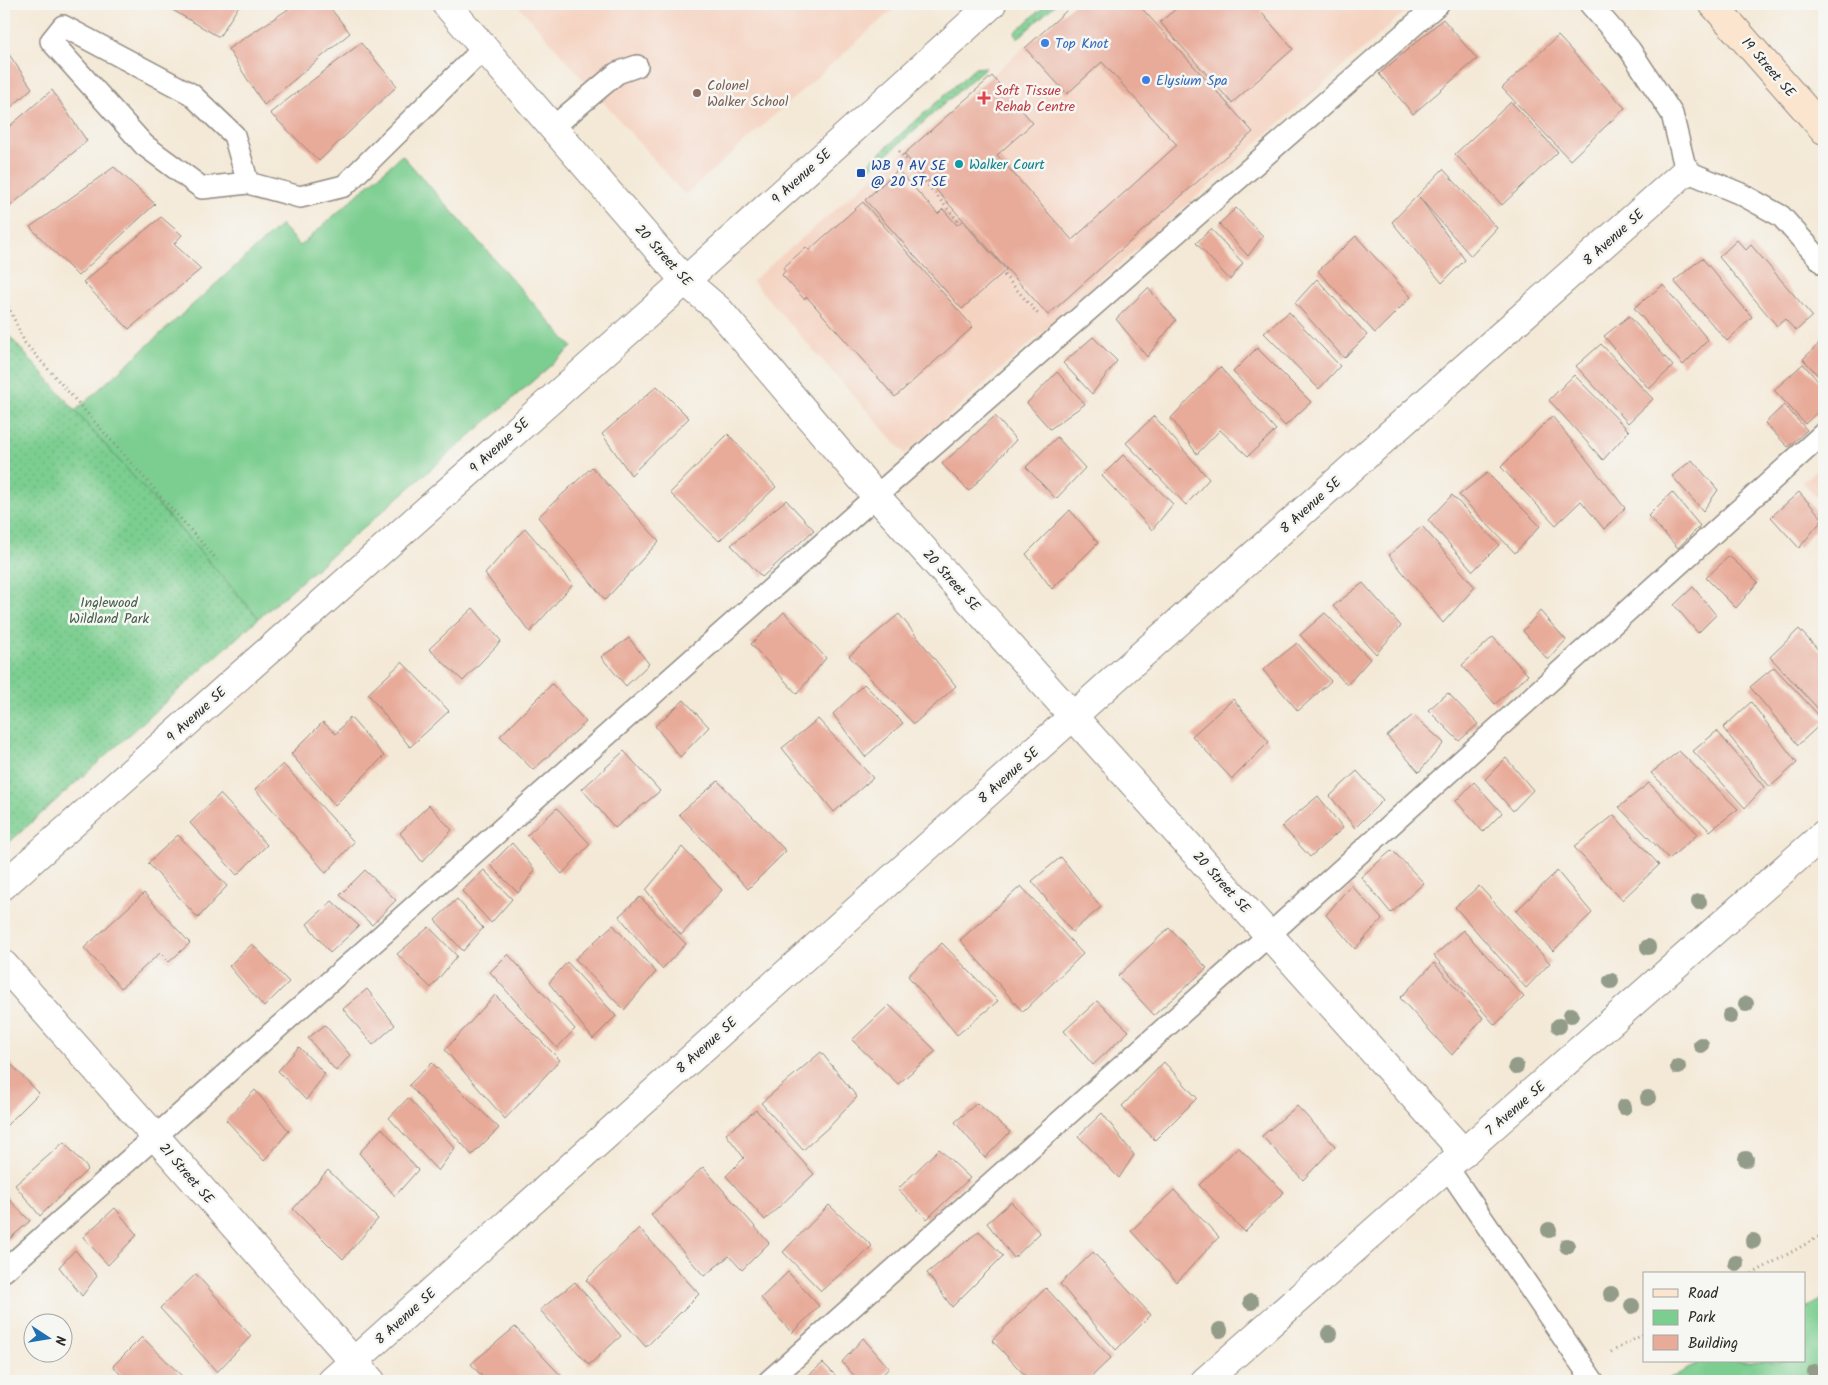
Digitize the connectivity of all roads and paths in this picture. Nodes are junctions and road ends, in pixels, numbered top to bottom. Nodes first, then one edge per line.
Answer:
1 (446, 4) edge
2 (992, 4) edge
3 (1438, 4) edge
4 (1590, 4) edge
5 (1713, 4) edge
6 (484, 48) junction
7 (637, 66) dead end
8 (552, 128) junction
9 (1824, 130) edge
10 (899, 151) dead end
11 (1686, 172) junction
12 (248, 183) junction
13 (960, 222) dead end
14 (1824, 264) edge
15 (1004, 275) dead end
16 (685, 281) junction
17 (4, 297) edge
18 (1058, 337) junction
19 (1824, 433) edge
20 (876, 496) junction
21 (217, 560) dead end
22 (1074, 716) junction
23 (1824, 834) edge
24 (4, 884) edge
25 (1269, 935) junction
26 (4, 965) edge
27 (154, 1136) junction
28 (1455, 1160) junction
29 (1824, 1234) edge
30 (4, 1271) edge
31 (1756, 1272) edge
32 (1643, 1335) edge
33 (363, 1372) edge
34 (1589, 1374) edge
35 (332, 1381) edge
36 (769, 1381) edge
37 (1205, 1381) edge

1 - 6 street, 20 Street SE
2 - 16 street, 9 Avenue SE
3 - 18 lane
4 - 11 lane
5 - 9 main road, 19 Street SE
6 - 8 street, 20 Street SE
6 - 12 lane
7 - 8 lane
8 - 16 street, 20 Street SE
10 - 13 path
11 - 14 lane
11 - 22 street, 8 Avenue SE
12 - 12 lane
15 - 18 path
16 - 20 street, 20 Street SE
16 - 24 street, 9 Avenue SE
17 - 21 path
18 - 20 lane
19 - 25 lane
20 - 22 street, 20 Street SE
20 - 27 lane
22 - 25 street, 20 Street SE
22 - 33 street, 8 Avenue SE
23 - 28 street, 7 Avenue SE
25 - 28 street, 20 Street SE
25 - 36 lane
26 - 27 street, 21 Street SE
27 - 30 lane
27 - 33 street, 21 Street SE
28 - 34 lane
28 - 37 street, 7 Avenue SE
29 - 31 path
32 - 34 path
33 - 35 street, 8 Avenue SE

